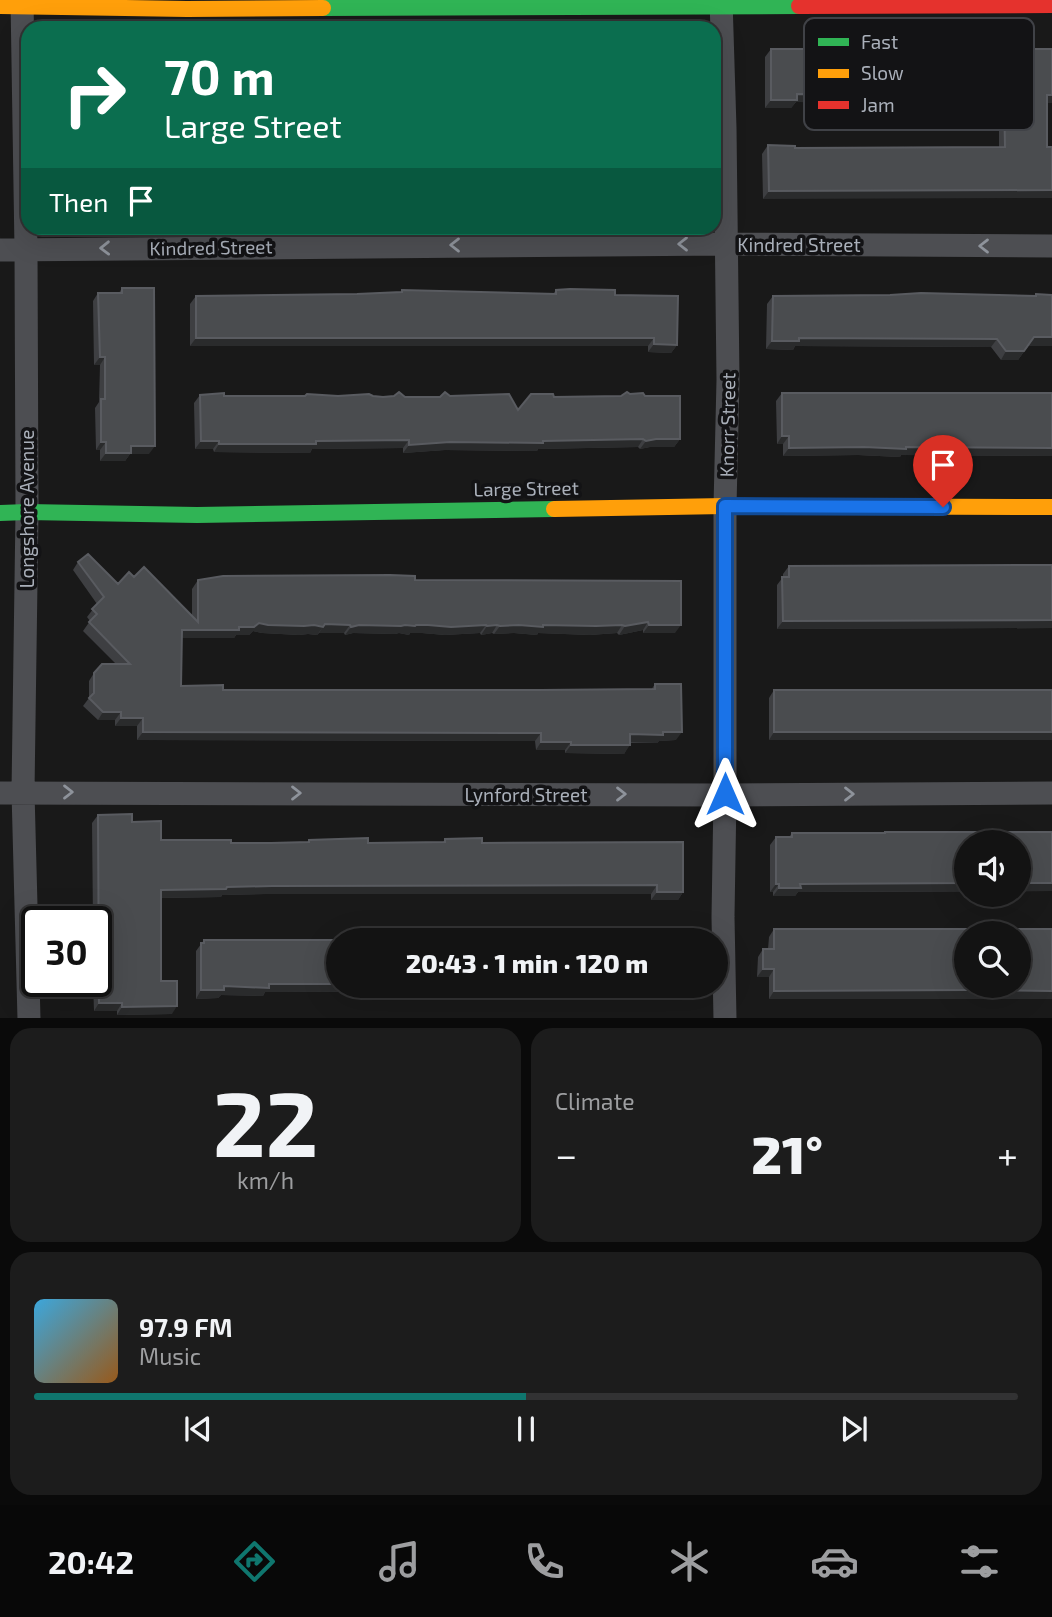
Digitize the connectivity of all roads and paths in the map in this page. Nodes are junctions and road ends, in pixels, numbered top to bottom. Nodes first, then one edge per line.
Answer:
1 (15, 4) edge
2 (721, 4) edge
3 (1052, 5) edge
4 (21, 138) edge
5 (25, 235) edge
6 (726, 244) junction
7 (1052, 246) edge
8 (26, 249) junction
9 (0, 250) edge
10 (725, 506) junction
11 (1052, 507) edge
12 (27, 512) junction
13 (0, 513) edge
14 (23, 792) junction
15 (0, 793) edge
16 (1052, 793) edge
17 (725, 794) junction
18 (29, 1018) edge
19 (725, 1018) edge

1 - 2 street
1 - 4 street, Longshore Avenue
2 - 3 street
2 - 6 street, Knorr Street
5 - 8 street, Longshore Avenue
7 -> 6 street, Kindred Street
6 -> 8 street, Kindred Street
6 - 10 street, Knorr Street
8 - 9 street, Kindred Street
8 - 12 street, Longshore Avenue
10 - 11 street, Large Street
10 - 12 street, Large Street
10 - 17 street, Knorr Street
12 - 13 street, Large Street
12 - 14 street, Longshore Avenue
14 - 15 street, Lynford Street
14 -> 17 street, Lynford Street
14 - 18 street, Longshore Avenue
17 -> 16 street, Lynford Street
17 - 19 street, Knorr Street

